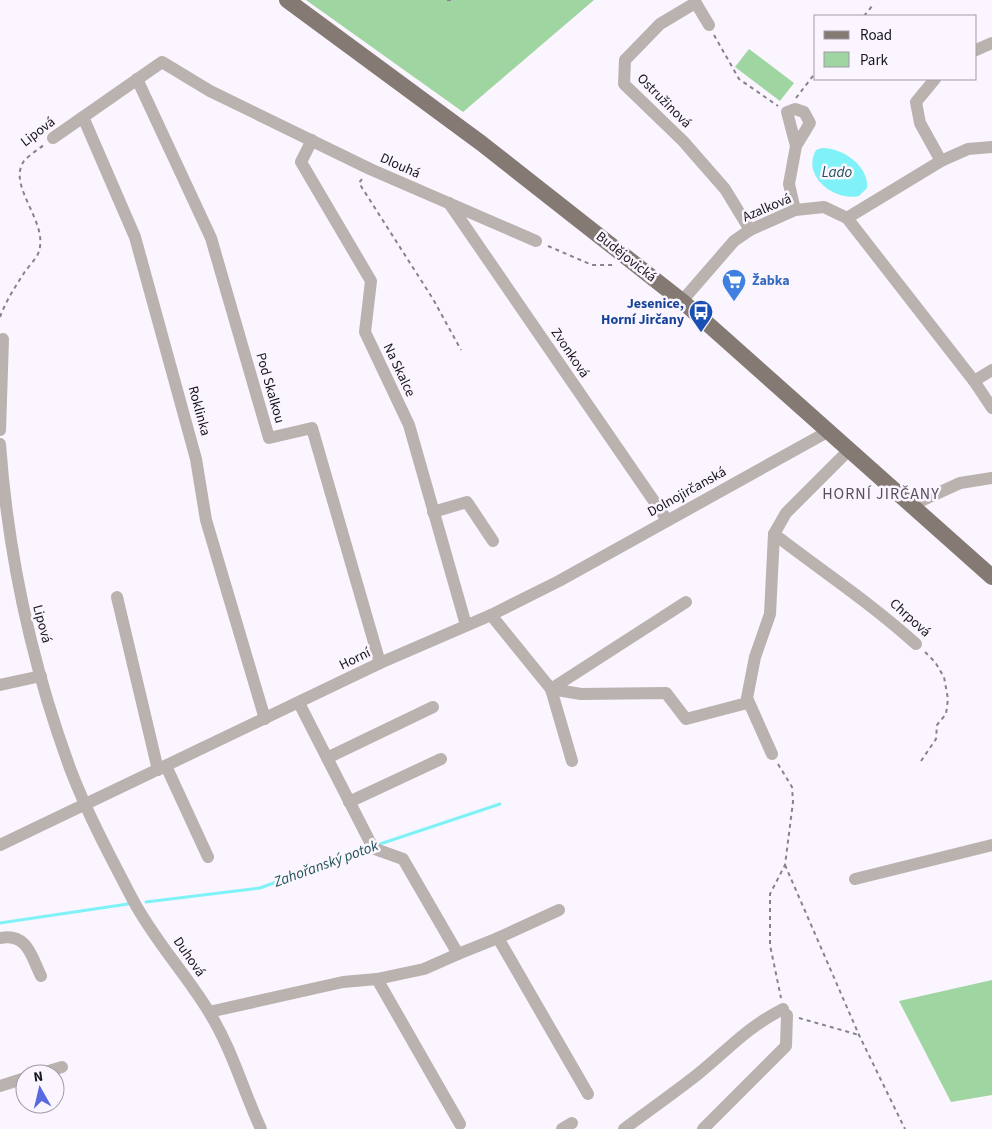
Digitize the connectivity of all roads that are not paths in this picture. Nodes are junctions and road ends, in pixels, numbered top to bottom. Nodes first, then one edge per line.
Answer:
1 (287, 0) edge
2 (694, 1) edge
3 (709, 25) road end
4 (992, 43) edge
5 (977, 50) edge
6 (162, 62) joint
7 (137, 79) junction
8 (934, 80) edge
9 (83, 117) junction
10 (53, 138) road end
11 (312, 140) junction
12 (796, 146) junction
13 (992, 147) edge
14 (942, 161) junction
15 (448, 201) junction
16 (795, 210) junction
17 (847, 218) junction
18 (750, 230) junction
19 (536, 241) road end
20 (682, 301) junction
21 (3, 339) dead end
22 (0, 366) edge
23 (992, 370) edge
24 (974, 381) junction
25 (992, 408) edge
26 (0, 430) edge
27 (829, 431) junction
28 (0, 444) edge
29 (850, 449) junction
30 (992, 478) edge
31 (912, 505) junction
32 (433, 512) junction
33 (667, 520) junction
34 (774, 534) junction
35 (493, 541) dead end
36 (992, 577) edge
37 (559, 580) joint
38 (117, 597) dead end
39 (686, 602) dead end
40 (491, 615) junction
41 (466, 625) junction
42 (916, 644) road end
43 (380, 663) junction
44 (41, 676) junction
45 (0, 685) edge
46 (551, 689) junction
47 (299, 703) junction
48 (747, 703) junction
49 (433, 707) dead end
50 (265, 720) junction
51 (772, 754) road end
52 (327, 758) junction
53 (441, 759) dead end
54 (572, 761) dead end
55 (162, 768) junction
56 (349, 802) junction
57 (86, 804) junction
58 (992, 844) edge
59 (0, 845) edge
60 (208, 857) dead end
61 (856, 879) dead end
62 (559, 910) dead end
63 (0, 938) edge
64 (498, 938) junction
65 (458, 954) junction
66 (41, 976) dead end
67 (377, 979) junction
68 (209, 1012) junction
69 (15, 1081) edge
70 (0, 1086) edge
71 (588, 1094) dead end
72 (460, 1124) dead end
73 (261, 1129) edge
74 (624, 1129) edge
75 (704, 1129) edge

1 - 20 main road, Budějovická
2 - 3 street, Ostružinová
2 - 18 street, Ostružinová
4 - 5 street
6 - 7 street, Lipová
6 - 11 street, Dlouhá
7 - 9 street, Lipová
7 - 43 street, Pod Skalkou
8 - 14 street
9 - 10 street, Lipová
9 - 50 street, Roklinka
11 - 15 street, Dlouhá
11 - 32 street, Na Skalce
12 - 12 street
12 - 16 street
13 - 14 street
14 - 17 street
15 - 19 street, Dlouhá
15 - 33 street, Zvonková
16 - 17 street, Azalková
16 - 18 street, Azalková
17 - 24 street
18 - 20 street, Azalková
20 - 27 main road, Budějovická
21 - 22 street
22 - 26 street
23 - 24 street
24 - 25 street
27 - 29 main road, Budějovická
27 - 33 street, Dolnojirčanská
28 - 44 street, Lipová
29 - 31 main road, Budějovická
29 - 34 street
30 - 31 street
31 - 36 main road, Budějovická
32 - 35 street
32 - 41 street, Na Skalce
33 - 37 street, Dolnojirčanská
34 - 42 street, Chrpová
34 - 48 street
37 - 40 street, Horní
38 - 55 street
39 - 46 street
40 - 41 street, Horní
40 - 46 street
41 - 43 street, Horní
43 - 47 street, Horní
44 - 45 street
44 - 57 street, Lipová
46 - 48 street
46 - 54 street
47 - 50 street, Horní
47 - 52 street
48 - 51 street
49 - 52 street
50 - 55 street, Horní
52 - 56 street
53 - 56 street
55 - 57 street, Horní
55 - 60 street
56 - 65 street
57 - 59 street, Horní
57 - 68 street, Duhová
58 - 61 street
62 - 64 street
63 - 66 street
64 - 65 street
64 - 71 street
65 - 67 street
67 - 68 street
67 - 72 street
68 - 73 street, Duhová
69 - 70 street
74 - 75 street

